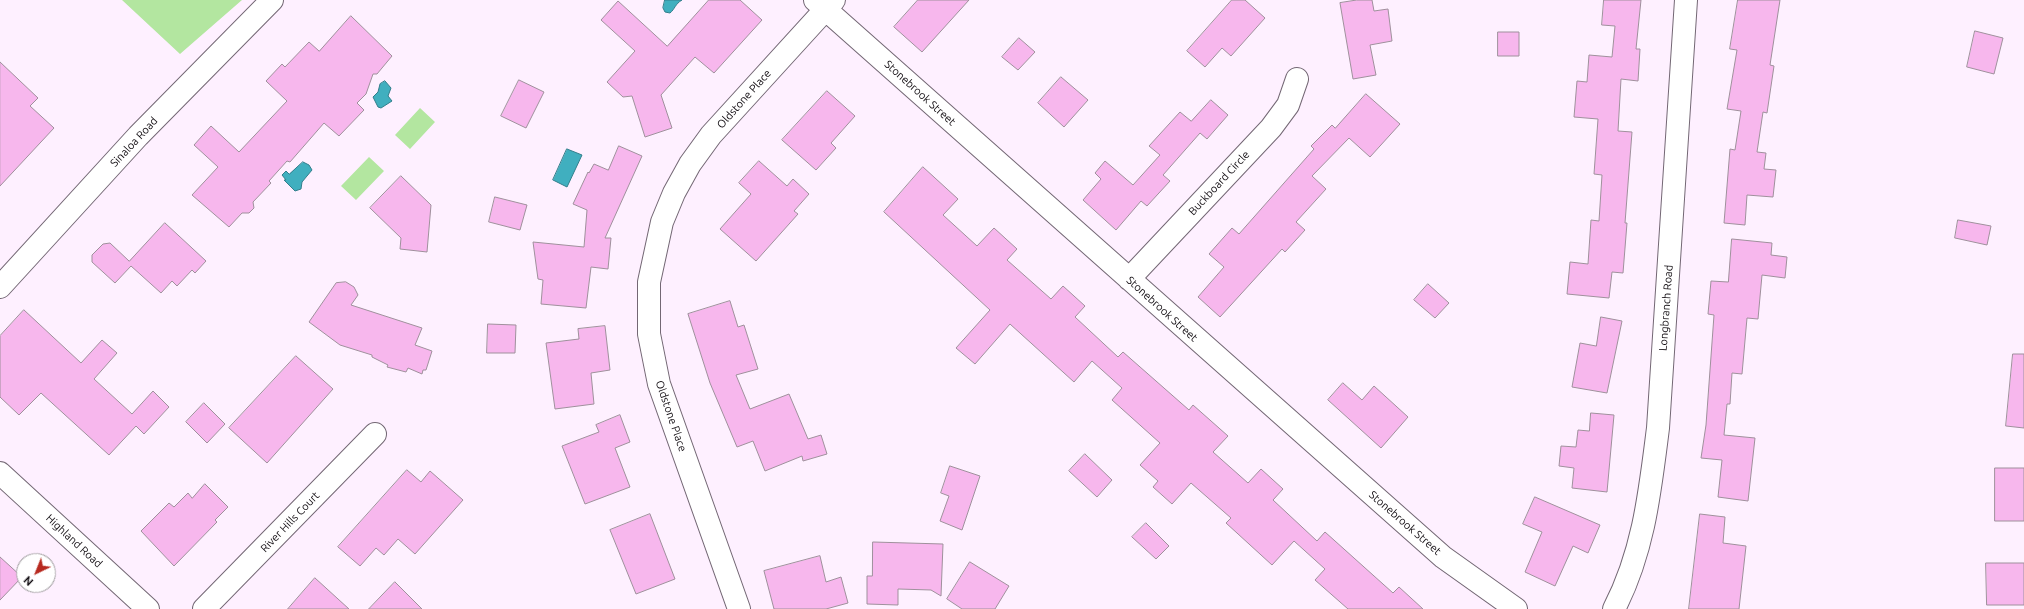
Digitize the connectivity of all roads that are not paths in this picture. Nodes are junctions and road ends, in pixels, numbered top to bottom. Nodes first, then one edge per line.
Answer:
1 (272, 0) edge
2 (1686, 0) edge
3 (825, 3) edge
4 (1297, 79) dead end
5 (1129, 279) junction
6 (0, 287) edge
7 (375, 434) dead end
8 (0, 473) edge
9 (148, 609) edge
10 (204, 609) edge
11 (739, 609) edge
12 (1516, 609) edge
13 (1614, 609) edge

1 - 6 street, Sinaloa Road
2 - 13 street, Longbranch Road
3 - 5 street, Stonebrook Street
3 - 11 street, Oldstone Place
4 - 5 street, Buckboard Circle
5 - 12 street, Stonebrook Street
7 - 10 street, River Hills Court
8 - 9 street, Highland Road

